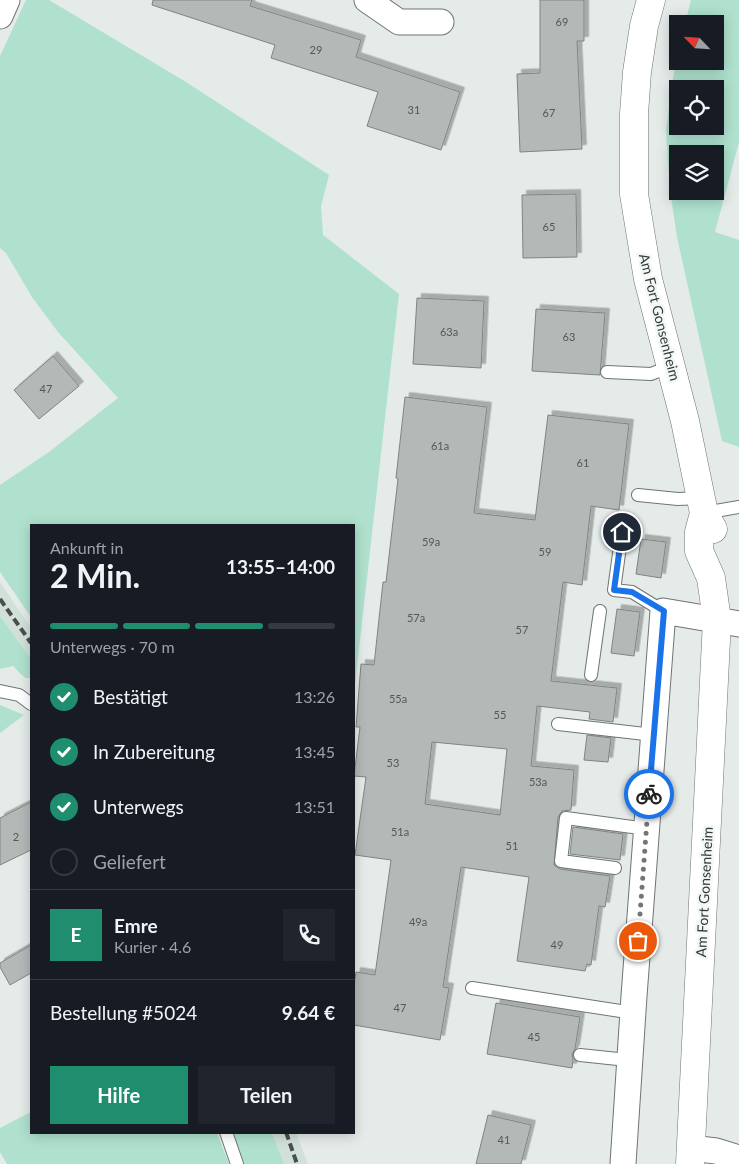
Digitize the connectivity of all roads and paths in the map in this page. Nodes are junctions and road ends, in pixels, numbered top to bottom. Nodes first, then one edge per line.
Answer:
1 (7, 0) edge
2 (366, 0) edge
3 (651, 0) edge
4 (0, 16) edge
5 (441, 22) dead end
6 (671, 366) junction
7 (607, 372) dead end
8 (638, 495) dead end
9 (703, 506) junction
10 (739, 506) edge
11 (622, 532) dead end
12 (600, 611) dead end
13 (664, 611) junction
14 (728, 622) edge
15 (591, 675) dead end
16 (0, 691) edge
17 (30, 703) edge
18 (558, 724) dead end
19 (654, 735) junction
20 (647, 829) junction
21 (615, 868) dead end
22 (472, 988) dead end
23 (633, 1013) junction
24 (580, 1054) dead end
25 (618, 1060) dead end
26 (227, 1134) edge
27 (691, 1156) edge
28 (739, 1158) edge
29 (238, 1164) edge
30 (623, 1164) edge

1 - 4 street
2 - 5 street
3 - 6 street, Am Fort Gonsenheim
6 - 7 lane
6 - 9 street, Am Fort Gonsenheim
8 - 9 lane
9 - 10 lane
9 - 14 street, Am Fort Gonsenheim
11 - 13 lane
12 - 15 lane
13 - 14 street
13 - 19 street
14 - 27 street, Am Fort Gonsenheim
16 - 17 lane
18 - 19 lane
19 - 20 street
20 - 21 lane
20 - 23 street
22 - 23 lane
23 - 30 street
24 - 25 lane
26 - 29 lane
27 - 28 street

